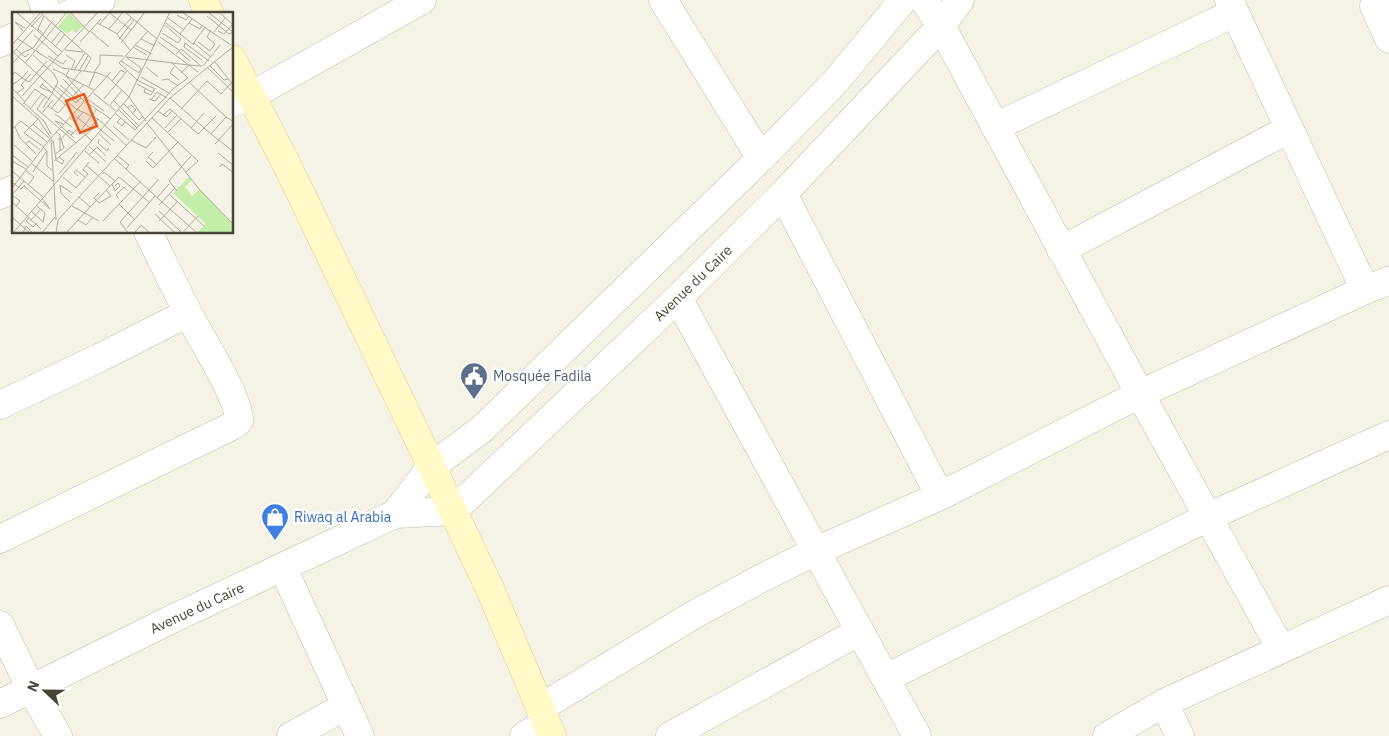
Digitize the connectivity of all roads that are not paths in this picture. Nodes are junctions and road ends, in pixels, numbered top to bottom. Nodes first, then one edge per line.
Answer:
1 (42, 0) edge
2 (101, 0) edge
3 (204, 0) edge
4 (422, 0) edge
5 (663, 0) edge
6 (903, 0) edge
7 (924, 0) edge
8 (960, 0) edge
9 (1377, 2) edge
10 (1232, 6) edge
11 (47, 12) edge
12 (74, 12) edge
13 (209, 12) edge
14 (941, 26) junction
15 (12, 38) edge
16 (1389, 39) edge
17 (0, 42) edge
18 (234, 67) edge
19 (242, 99) edge
20 (995, 126) junction
21 (1289, 129) junction
22 (761, 158) junction
23 (12, 191) edge
24 (783, 194) junction
25 (0, 195) edge
26 (149, 234) edge
27 (1061, 250) junction
28 (1383, 284) edge
29 (678, 298) junction
30 (188, 313) junction
31 (1140, 394) junction
32 (0, 405) edge
33 (1389, 435) edge
34 (431, 467) junction
35 (940, 496) junction
36 (453, 510) junction
37 (395, 514) junction
38 (1208, 517) junction
39 (0, 539) edge
40 (816, 551) junction
41 (283, 568) junction
42 (1389, 600) edge
43 (0, 626) edge
44 (860, 631) junction
45 (1282, 649) junction
46 (886, 678) junction
47 (31, 689) junction
48 (1164, 703) junction
49 (0, 704) edge
50 (346, 706) junction
51 (540, 726) edge
52 (58, 736) edge
53 (291, 736) edge
54 (360, 736) edge
55 (670, 736) edge
56 (917, 736) edge
57 (1107, 736) edge
58 (1180, 736) edge

1 - 11 street
2 - 12 street
3 - 13 street
4 - 19 street
5 - 22 street
6 - 22 street, Avenue du Caire
7 - 14 street
8 - 14 street, Avenue du Caire
9 - 16 street
10 - 20 street
10 - 21 street
14 - 20 street
14 - 24 street, Avenue du Caire
15 - 17 street
18 - 19 street
19 - 34 street
20 - 27 street
21 - 27 street
21 - 28 street
22 - 34 street, Avenue du Caire
23 - 25 street
24 - 29 street, Avenue du Caire
24 - 35 street
26 - 30 street
27 - 31 street
28 - 31 street
29 - 36 street, Avenue du Caire
29 - 40 street
30 - 32 street
30 - 39 street
31 - 35 street
31 - 38 street
33 - 38 street
34 - 36 street
34 - 37 street, Avenue du Caire
35 - 40 street
36 - 37 street, Avenue du Caire
36 - 51 street
37 - 41 street, Avenue du Caire
38 - 45 street
38 - 46 street
40 - 44 street
40 - 51 street
41 - 47 street, Avenue du Caire
41 - 50 street
42 - 45 street
43 - 47 street
44 - 46 street
44 - 55 street
45 - 48 street
46 - 56 street
47 - 49 street, Avenue du Caire
47 - 52 street
48 - 57 street
48 - 58 street
50 - 53 street
50 - 54 street

